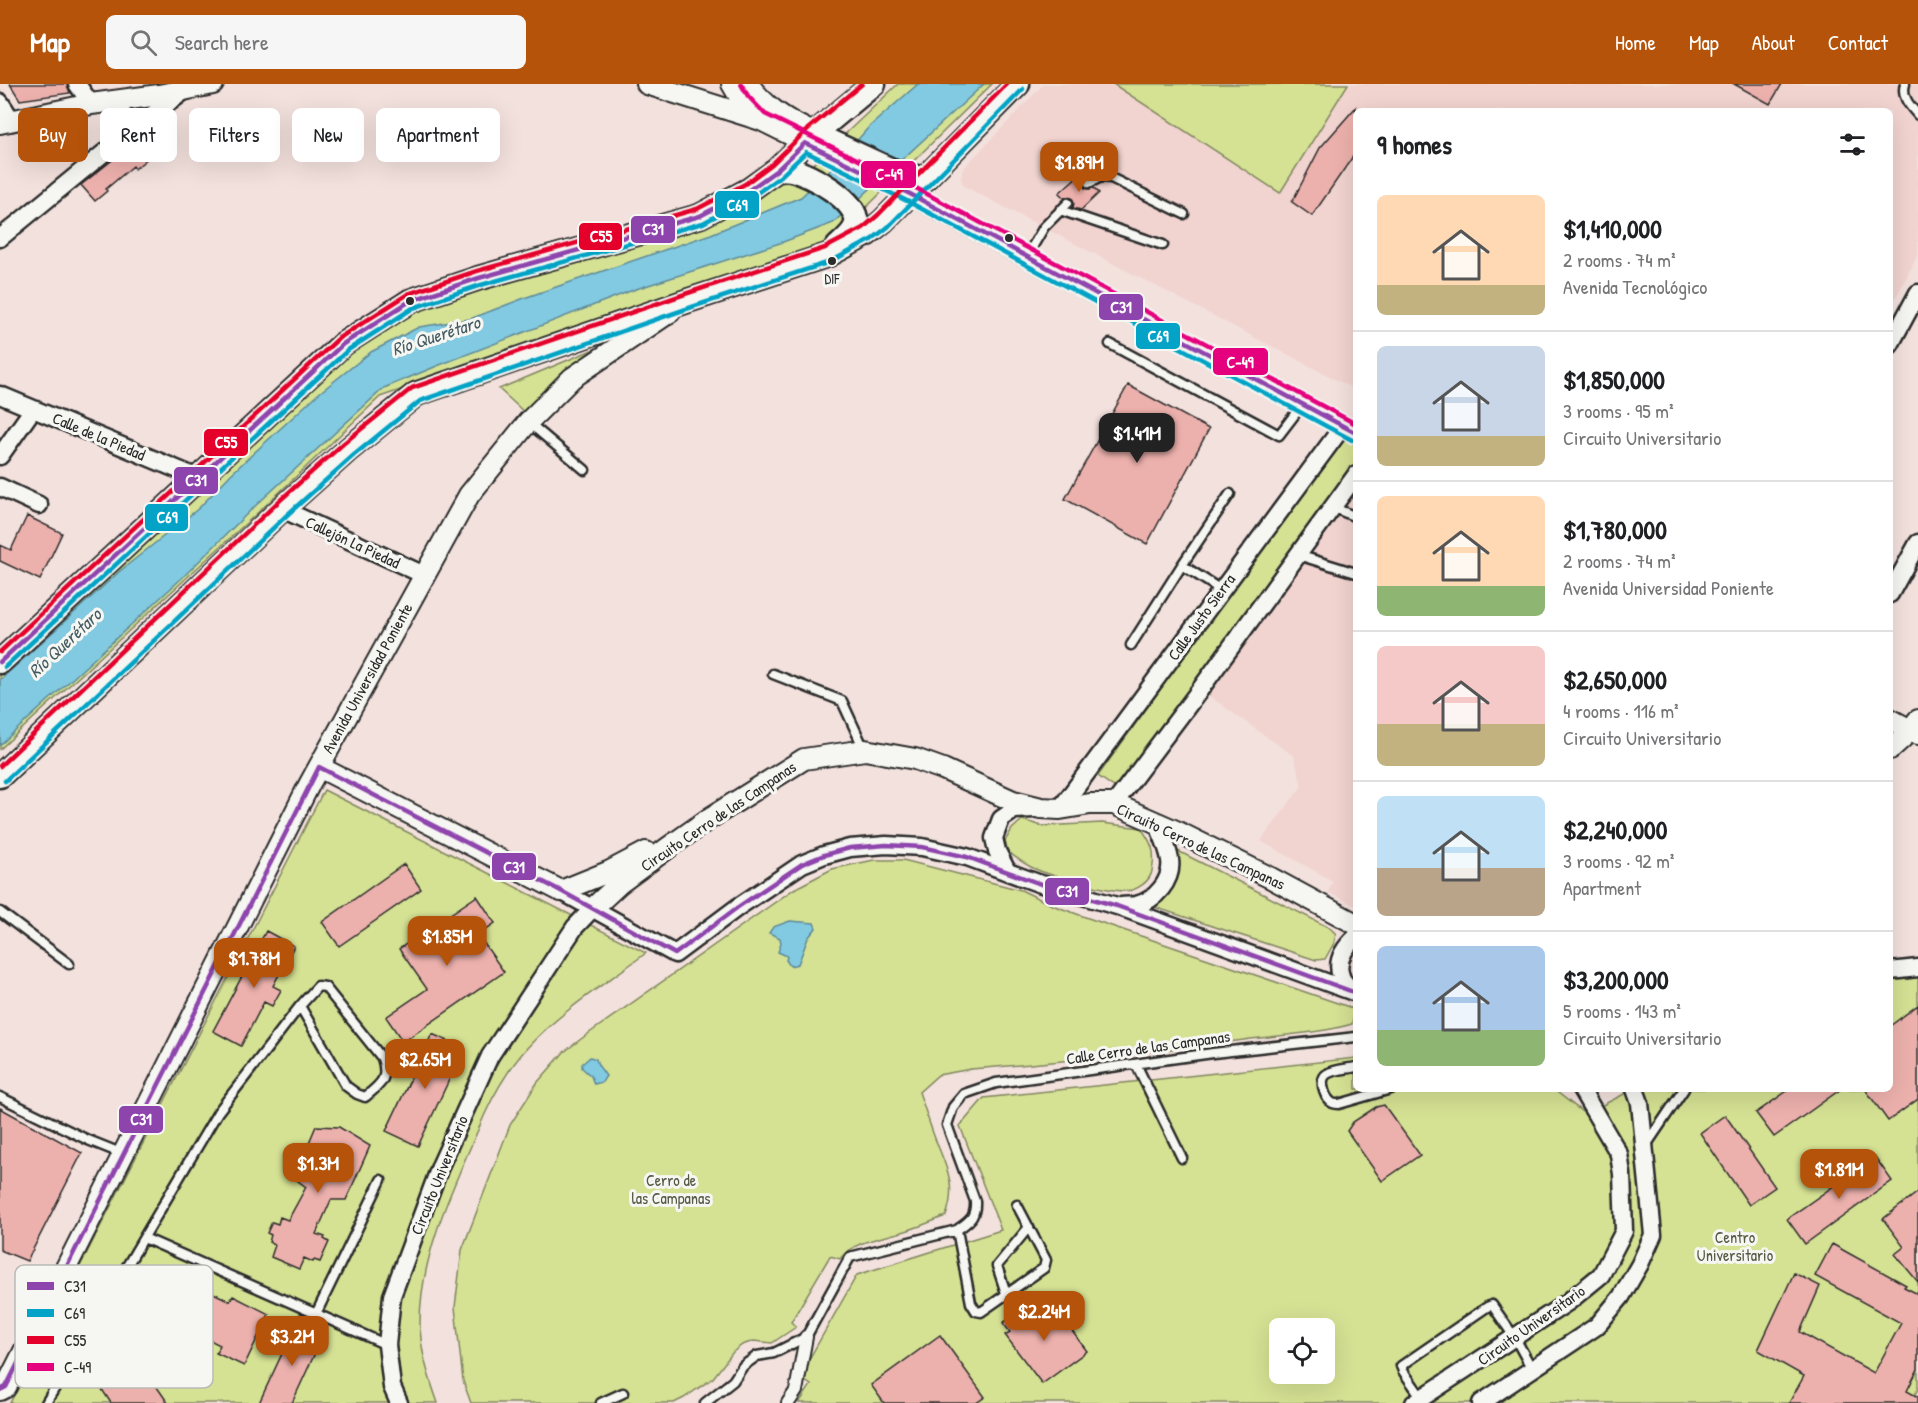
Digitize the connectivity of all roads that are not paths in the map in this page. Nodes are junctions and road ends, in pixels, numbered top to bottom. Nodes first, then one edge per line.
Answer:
1 (77, 84) edge
2 (213, 84) edge
3 (646, 84) edge
4 (732, 84) edge
5 (748, 84) edge
6 (874, 84) edge
7 (1018, 84) edge
8 (1905, 84) edge
9 (172, 90) edge
10 (0, 102) edge
11 (100, 103) junction
12 (116, 108) edge
13 (154, 108) edge
14 (1918, 115) edge
15 (761, 120) junction
16 (7, 122) edge
17 (818, 142) junction
18 (100, 156) edge
19 (777, 170) junction
20 (1089, 183) dead end
21 (918, 187) junction
22 (1068, 203) dead end
23 (1060, 210) junction
24 (1184, 214) dead end
25 (0, 238) edge
26 (1163, 245) dead end
27 (828, 255) junction
28 (1026, 257) junction
29 (1918, 293) edge
30 (690, 300) junction
31 (1893, 339) edge
32 (1110, 344) dead end
33 (0, 395) edge
34 (1303, 404) junction
35 (33, 408) junction
36 (528, 422) junction
37 (1350, 430) edge
38 (0, 456) edge
39 (585, 470) dead end
40 (198, 478) junction
41 (1353, 479) edge
42 (0, 488) edge
43 (1230, 494) dead end
44 (39, 505) dead end
45 (1332, 507) junction
46 (282, 509) junction
47 (1353, 517) edge
48 (1918, 543) edge
49 (1298, 555) junction
50 (1182, 565) junction
51 (1353, 572) edge
52 (424, 575) junction
53 (1893, 589) edge
54 (1221, 590) junction
55 (1131, 645) dead end
56 (0, 662) edge
57 (773, 674) dead end
58 (1893, 720) edge
59 (1916, 728) edge
60 (1893, 747) edge
61 (865, 750) junction
62 (319, 767) junction
63 (0, 776) edge
64 (1114, 804) junction
65 (1050, 809) junction
66 (1157, 823) junction
67 (669, 847) junction
68 (1007, 871) junction
69 (561, 891) junction
70 (1117, 906) junction
71 (593, 908) junction
72 (0, 912) edge
73 (1353, 922) edge
74 (1353, 940) edge
75 (69, 963) dead end
76 (1918, 968) edge
77 (1893, 971) edge
78 (1353, 992) edge
79 (1353, 993) edge
80 (300, 1006) junction
81 (1353, 1037) edge
82 (1136, 1064) junction
83 (1353, 1068) edge
84 (1381, 1092) edge
85 (1583, 1092) edge
86 (1636, 1092) edge
87 (1682, 1092) edge
88 (0, 1097) edge
89 (1645, 1147) junction
90 (123, 1154) junction
91 (1619, 1154) junction
92 (1182, 1158) dead end
93 (381, 1180) dead end
94 (1017, 1205) dead end
95 (1029, 1227) junction
96 (957, 1230) junction
97 (144, 1238) junction
98 (67, 1265) edge
99 (128, 1265) edge
100 (205, 1265) edge
101 (213, 1268) edge
102 (1006, 1293) junction
103 (316, 1314) junction
104 (806, 1338) junction
105 (1515, 1338) junction
106 (387, 1345) junction
107 (15, 1366) edge
108 (1532, 1370) junction
109 (55, 1388) edge
110 (2, 1392) edge
111 (623, 1393) dead end
112 (1418, 1400) edge
113 (46, 1403) edge
114 (399, 1403) edge
115 (601, 1403) edge
116 (705, 1403) edge
117 (788, 1403) edge
118 (1481, 1403) edge

1 - 11 street
2 - 9 street
3 - 15 street
4 - 15 street
5 - 17 street
6 - 17 main road
7 - 21 main road
8 - 14 lane
9 - 11 street
9 - 13 street
10 - 16 street
11 - 12 street
11 - 16 street
15 - 17 street
17 - 19 main road
17 - 21 main road
18 - 25 street
19 - 27 main road
19 - 40 main road
20 - 24 lane
21 - 27 main road
21 - 28 street
22 - 23 lane
23 - 26 lane
23 - 28 lane
27 - 30 main road
28 - 34 street
29 - 31 street
30 - 36 street, Avenida Universidad Poniente
30 - 46 main road
32 - 34 lane
33 - 35 street, Calle de la Piedad
34 - 37 street
35 - 38 street
35 - 40 street, Calle de la Piedad
36 - 39 lane
36 - 52 street, Avenida Universidad Poniente
37 - 54 street, Calle Justo Sierra
40 - 56 main road
41 - 45 street
42 - 44 street
43 - 50 lane
45 - 47 lane
45 - 49 street
46 - 52 street, Callejón La Piedad
46 - 63 main road
48 - 53 street
49 - 51 lane
49 - 64 street
50 - 54 lane
50 - 55 lane
52 - 62 street, Avenida Universidad Poniente
54 - 65 street, Calle Justo Sierra
57 - 61 lane
58 - 59 street
59 - 60 street
61 - 65 street, Circuito Cerro de las Campanas
61 - 67 street, Circuito Cerro de las Campanas
62 - 69 street
62 - 90 street, Avenida Universidad Poniente
64 - 65 street, Circuito Cerro de las Campanas
64 - 66 street, Circuito Cerro de las Campanas
65 - 68 street
66 - 70 street
66 - 73 street, Circuito Cerro de las Campanas
67 - 69 street
67 - 71 street, Circuito Cerro de las Campanas
68 - 70 street
68 - 71 street
69 - 71 street
70 - 79 street
71 - 106 street, Circuito Universitario
72 - 75 lane
74 - 78 street
76 - 77 street
80 - 80 lane
80 - 97 lane
81 - 82 lane, Calle Cerro de las Campanas
82 - 92 lane
82 - 96 lane, Calle Cerro de las Campanas
83 - 84 lane
85 - 91 street
86 - 89 street
87 - 89 lane
88 - 90 lane
89 - 91 street
89 - 108 street
90 - 98 street, Avenida Universidad Poniente
91 - 105 street, Circuito Universitario
93 - 103 lane
94 - 95 lane
95 - 102 lane
95 - 102 lane
96 - 102 lane
96 - 104 lane
97 - 99 lane
97 - 100 lane
101 - 103 lane
103 - 106 lane
104 - 116 lane
104 - 117 street
105 - 108 lane
105 - 112 street, Circuito Universitario
105 - 112 lane
106 - 114 street, Circuito Universitario
107 - 110 street, Avenida Universidad Poniente
108 - 118 street
109 - 113 lane
111 - 115 lane

